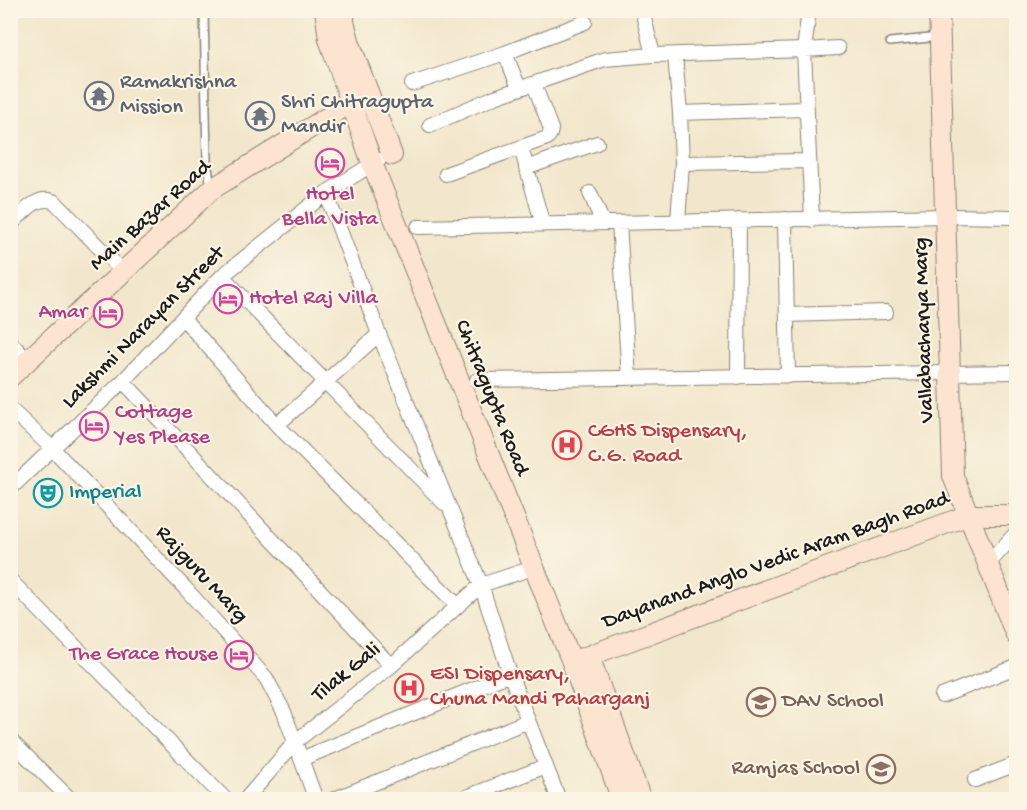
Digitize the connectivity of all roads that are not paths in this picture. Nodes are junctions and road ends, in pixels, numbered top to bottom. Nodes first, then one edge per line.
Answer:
1 (204, 10) edge
2 (325, 10) edge
3 (344, 10) edge
4 (642, 10) edge
5 (809, 10) edge
6 (939, 10) edge
7 (585, 22) dead end
8 (940, 37) junction
9 (890, 42) dead end
10 (838, 48) dead end
11 (804, 50) junction
12 (505, 53) junction
13 (653, 55) junction
14 (675, 55) junction
15 (412, 84) dead end
16 (534, 84) junction
17 (519, 88) junction
18 (360, 96) junction
19 (806, 109) junction
20 (680, 113) junction
21 (430, 125) dead end
22 (597, 143) dead end
23 (521, 148) junction
24 (392, 154) joint
25 (809, 161) junction
26 (372, 163) junction
27 (682, 163) junction
28 (526, 168) junction
29 (446, 174) dead end
30 (212, 189) junction
31 (326, 193) junction
32 (590, 193) dead end
33 (946, 216) junction
34 (1017, 217) edge
35 (785, 219) junction
36 (739, 220) junction
37 (812, 220) junction
38 (678, 222) junction
39 (603, 223) junction
40 (619, 223) junction
41 (10, 225) edge
42 (543, 225) junction
43 (418, 227) dead end
44 (123, 272) junction
45 (222, 276) junction
46 (886, 312) dead end
47 (787, 315) junction
48 (183, 318) junction
49 (379, 334) junction
50 (10, 342) edge
51 (28, 361) junction
52 (1017, 372) edge
53 (950, 374) junction
54 (788, 376) junction
55 (10, 377) edge
56 (738, 377) junction
57 (629, 378) junction
58 (477, 380) dead end
59 (123, 381) junction
60 (327, 382) junction
61 (10, 409) edge
62 (277, 425) junction
63 (52, 448) junction
64 (10, 489) edge
65 (450, 509) junction
66 (969, 515) junction
67 (1017, 515) edge
68 (1017, 533) edge
69 (988, 564) junction
70 (533, 568) junction
71 (10, 580) edge
72 (481, 585) junction
73 (456, 605) junction
74 (1017, 635) edge
75 (580, 659) junction
76 (391, 666) junction
77 (1017, 667) edge
78 (510, 674) junction
79 (942, 696) dead end
80 (528, 722) junction
81 (10, 740) edge
82 (295, 742) junction
83 (302, 759) junction
84 (1017, 764) edge
85 (546, 766) junction
86 (975, 780) dead end
87 (71, 800) edge
88 (226, 800) edge
89 (245, 800) edge
90 (316, 800) edge
91 (332, 800) edge
92 (459, 800) edge
93 (559, 800) edge
94 (622, 800) edge
95 (641, 800) edge

1 - 30 lane
2 - 18 street, Chitragupta Road
3 - 18 street, Chitragupta Road
4 - 13 street
5 - 11 street
6 - 8 street, Vallabacharya Marg
7 - 12 street
8 - 9 lane
8 - 33 street, Vallabacharya Marg
10 - 11 street
11 - 14 street
11 - 19 street
12 - 15 street
12 - 17 street
13 - 14 street
13 - 16 street
14 - 20 street
16 - 17 street
16 - 23 street
17 - 21 street
18 - 24 street, Chitragupta Road
18 - 26 street, Chitragupta Road
18 - 30 street, Main Bazar Road
19 - 20 street
19 - 25 street
20 - 27 street
22 - 28 street
23 - 28 street
23 - 29 street
24 - 26 street, Lakshmi Narayan Street
25 - 27 street
25 - 37 street
26 - 31 street, Lakshmi Narayan Street
26 - 70 street, Chitragupta Road
27 - 38 street
28 - 42 street
30 - 44 street, Main Bazar Road
31 - 45 street, Lakshmi Narayan Street
31 - 49 street
32 - 39 street
33 - 34 street
33 - 37 street
33 - 53 street, Vallabacharya Marg
35 - 36 street
35 - 37 street
35 - 47 street
36 - 38 street
36 - 56 street
38 - 40 street
39 - 40 street
39 - 42 street
40 - 57 street
41 - 44 street
42 - 43 street
44 - 51 street, Main Bazar Road
45 - 48 street, Lakshmi Narayan Street
45 - 60 street
46 - 47 street
47 - 54 street
48 - 59 street, Lakshmi Narayan Street
48 - 62 street
49 - 60 street
49 - 65 street
50 - 51 street
51 - 55 street, Main Bazar Road
52 - 53 street
53 - 54 street
53 - 66 street, Vallabacharya Marg
54 - 56 street
56 - 57 street
57 - 58 street
59 - 63 street, Lakshmi Narayan Street
59 - 76 street
60 - 62 street
60 - 65 street
61 - 63 street, Rajguru Marg
62 - 73 street
63 - 64 street, Lakshmi Narayan Street
63 - 82 street, Rajguru Marg
65 - 72 street
66 - 67 street, Dayanand Anglo Vedic Aram Bagh Road
66 - 69 street, Vallabacharya Marg
66 - 75 street, Dayanand Anglo Vedic Aram Bagh Road
68 - 69 street
69 - 74 street, Vallabacharya Marg
70 - 72 street
70 - 75 street, Chitragupta Road
71 - 88 street
72 - 73 street, Tilak Gali
72 - 78 street
73 - 76 street, Tilak Gali
75 - 94 street, Chitragupta Road
75 - 95 street, Chitragupta Road
76 - 82 street, Tilak Gali
77 - 79 street
78 - 80 street
78 - 83 street
80 - 85 street
80 - 91 street
81 - 87 street
82 - 83 street, Rajguru Marg
82 - 89 street, Tilak Gali
83 - 90 street, Rajguru Marg
84 - 86 street
85 - 92 street
85 - 93 street

